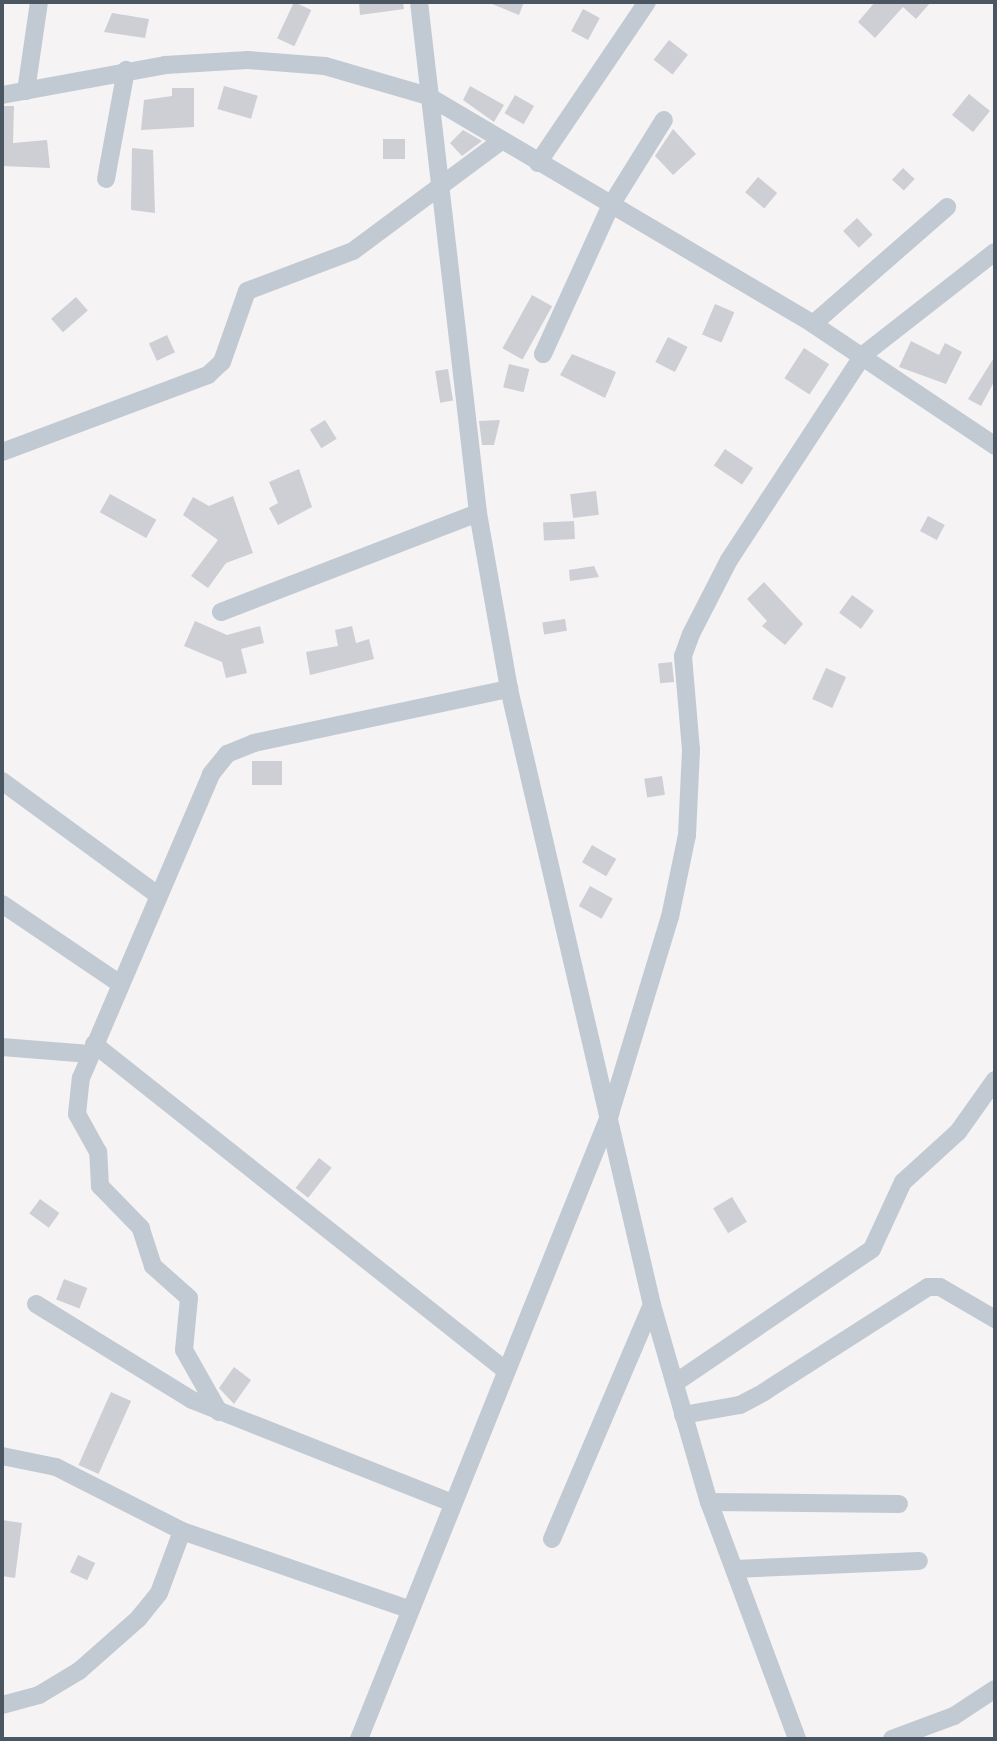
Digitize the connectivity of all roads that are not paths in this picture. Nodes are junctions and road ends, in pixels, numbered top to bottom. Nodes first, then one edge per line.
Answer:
1 (39, 2) edge
2 (419, 2) edge
3 (647, 2) edge
4 (126, 70) junction
5 (26, 90) junction
6 (2, 95) edge
7 (428, 96) junction
8 (664, 120) dead end
9 (501, 141) junction
10 (538, 163) junction
11 (106, 179) dead end
12 (440, 191) junction
13 (611, 205) junction
14 (947, 207) dead end
15 (995, 252) edge
16 (813, 324) junction
17 (543, 354) dead end
18 (863, 355) junction
19 (995, 446) edge
20 (2, 452) edge
21 (478, 513) junction
22 (221, 612) dead end
23 (509, 689) junction
24 (2, 781) edge
25 (158, 895) junction
26 (2, 904) edge
27 (120, 984) junction
28 (2, 1047) edge
29 (92, 1049) junction
30 (995, 1080) edge
31 (610, 1114) junction
32 (36, 1304) dead end
33 (652, 1305) junction
34 (995, 1318) edge
35 (505, 1370) junction
36 (675, 1383) junction
37 (219, 1412) junction
38 (683, 1415) junction
39 (2, 1456) edge
40 (450, 1502) junction
41 (709, 1502) junction
42 (899, 1504) dead end
43 (182, 1531) junction
44 (552, 1538) dead end
45 (919, 1561) dead end
46 (735, 1569) junction
47 (409, 1609) junction
48 (995, 1689) edge
49 (2, 1705) edge
50 (359, 1739) edge
51 (797, 1739) edge
52 (892, 1739) edge

1 - 5 street
2 - 7 street
3 - 10 street
4 - 5 street
4 - 7 street
4 - 11 street
5 - 6 street
7 - 9 street
7 - 12 street
8 - 13 street
9 - 10 street
9 - 12 street
10 - 13 street
12 - 20 street
12 - 21 street
13 - 16 street
13 - 17 street
14 - 16 street
15 - 18 street
16 - 18 street
18 - 19 street
18 - 31 street
21 - 22 street
21 - 23 street
23 - 25 street
23 - 31 street
24 - 25 street
25 - 27 street
26 - 27 street
27 - 29 street
28 - 29 street
29 - 35 street
29 - 37 street
30 - 36 street
31 - 33 street
31 - 35 street
32 - 37 street
33 - 36 street
33 - 44 street
34 - 38 street
35 - 40 street
36 - 38 street
37 - 40 street
38 - 41 street
39 - 43 street
40 - 47 street
41 - 42 street
41 - 46 street
43 - 47 street
43 - 49 street
45 - 46 street
46 - 51 street
47 - 50 street
48 - 52 street

